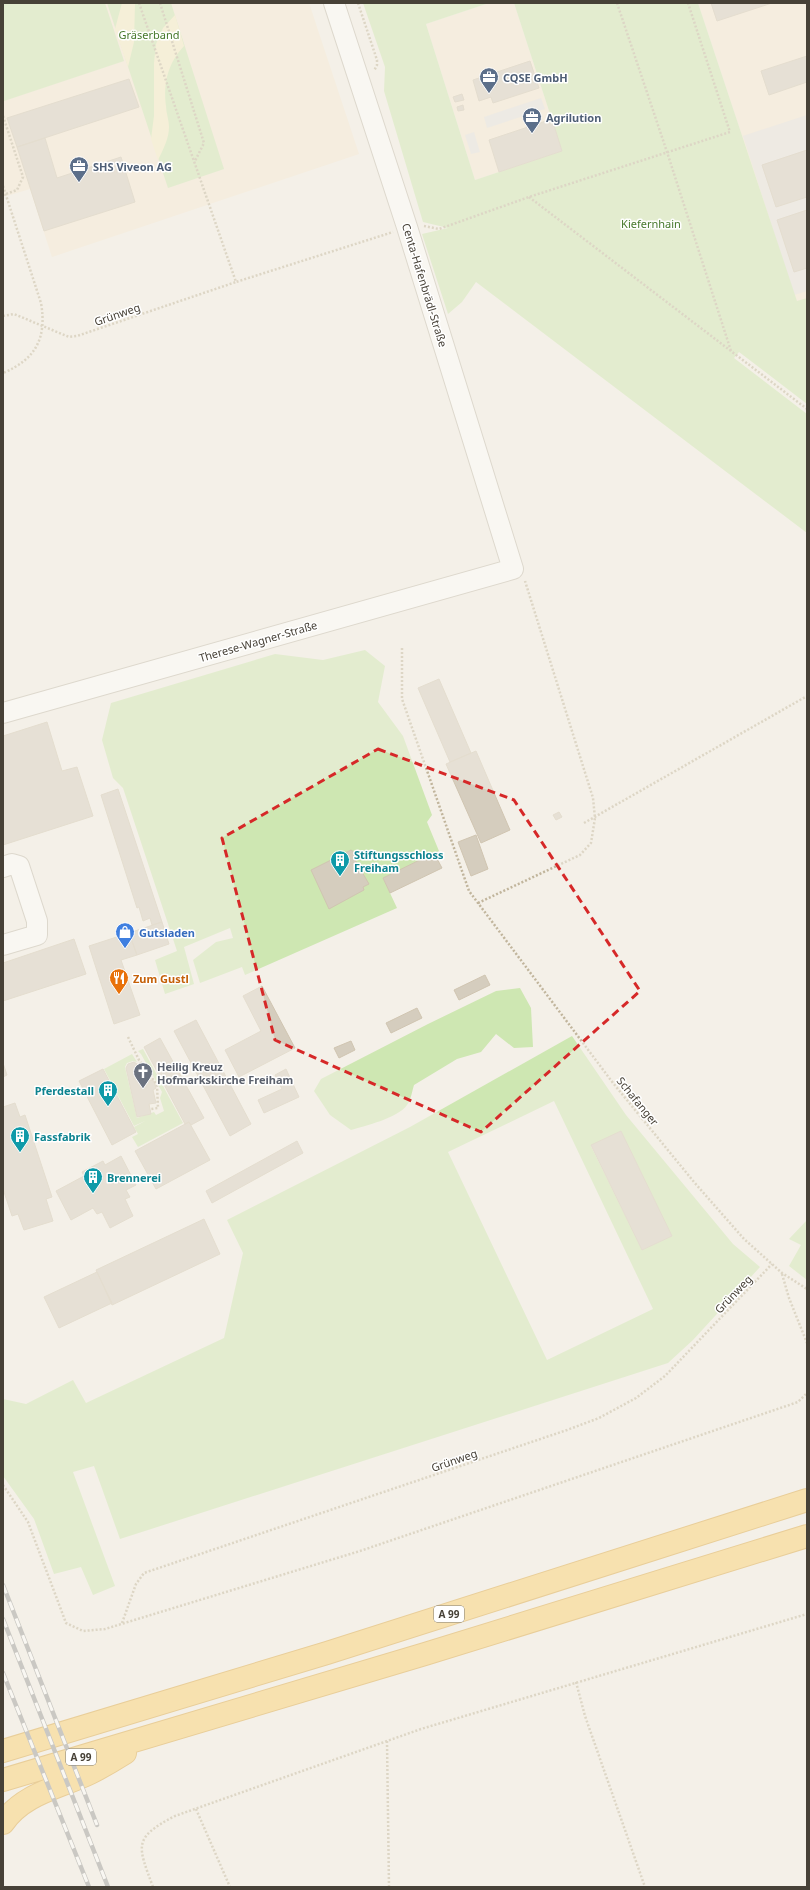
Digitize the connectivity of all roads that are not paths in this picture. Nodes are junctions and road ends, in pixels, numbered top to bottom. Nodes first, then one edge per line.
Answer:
1 (334, 3) edge
2 (513, 569) joint
3 (3, 713) edge
4 (3, 866) edge
5 (3, 945) edge
6 (807, 1500) edge
7 (807, 1536) edge
8 (160, 1734) junction
9 (3, 1751) edge
10 (3, 1780) edge
11 (3, 1823) edge

1 - 2 street, Centa-Hafenbrädl-Straße
2 - 3 street, Therese-Wagner-Straße
4 - 5 street
6 - 9 highway, A 99
7 - 8 highway, A 99
8 - 10 highway, A 99
8 - 11 highway

